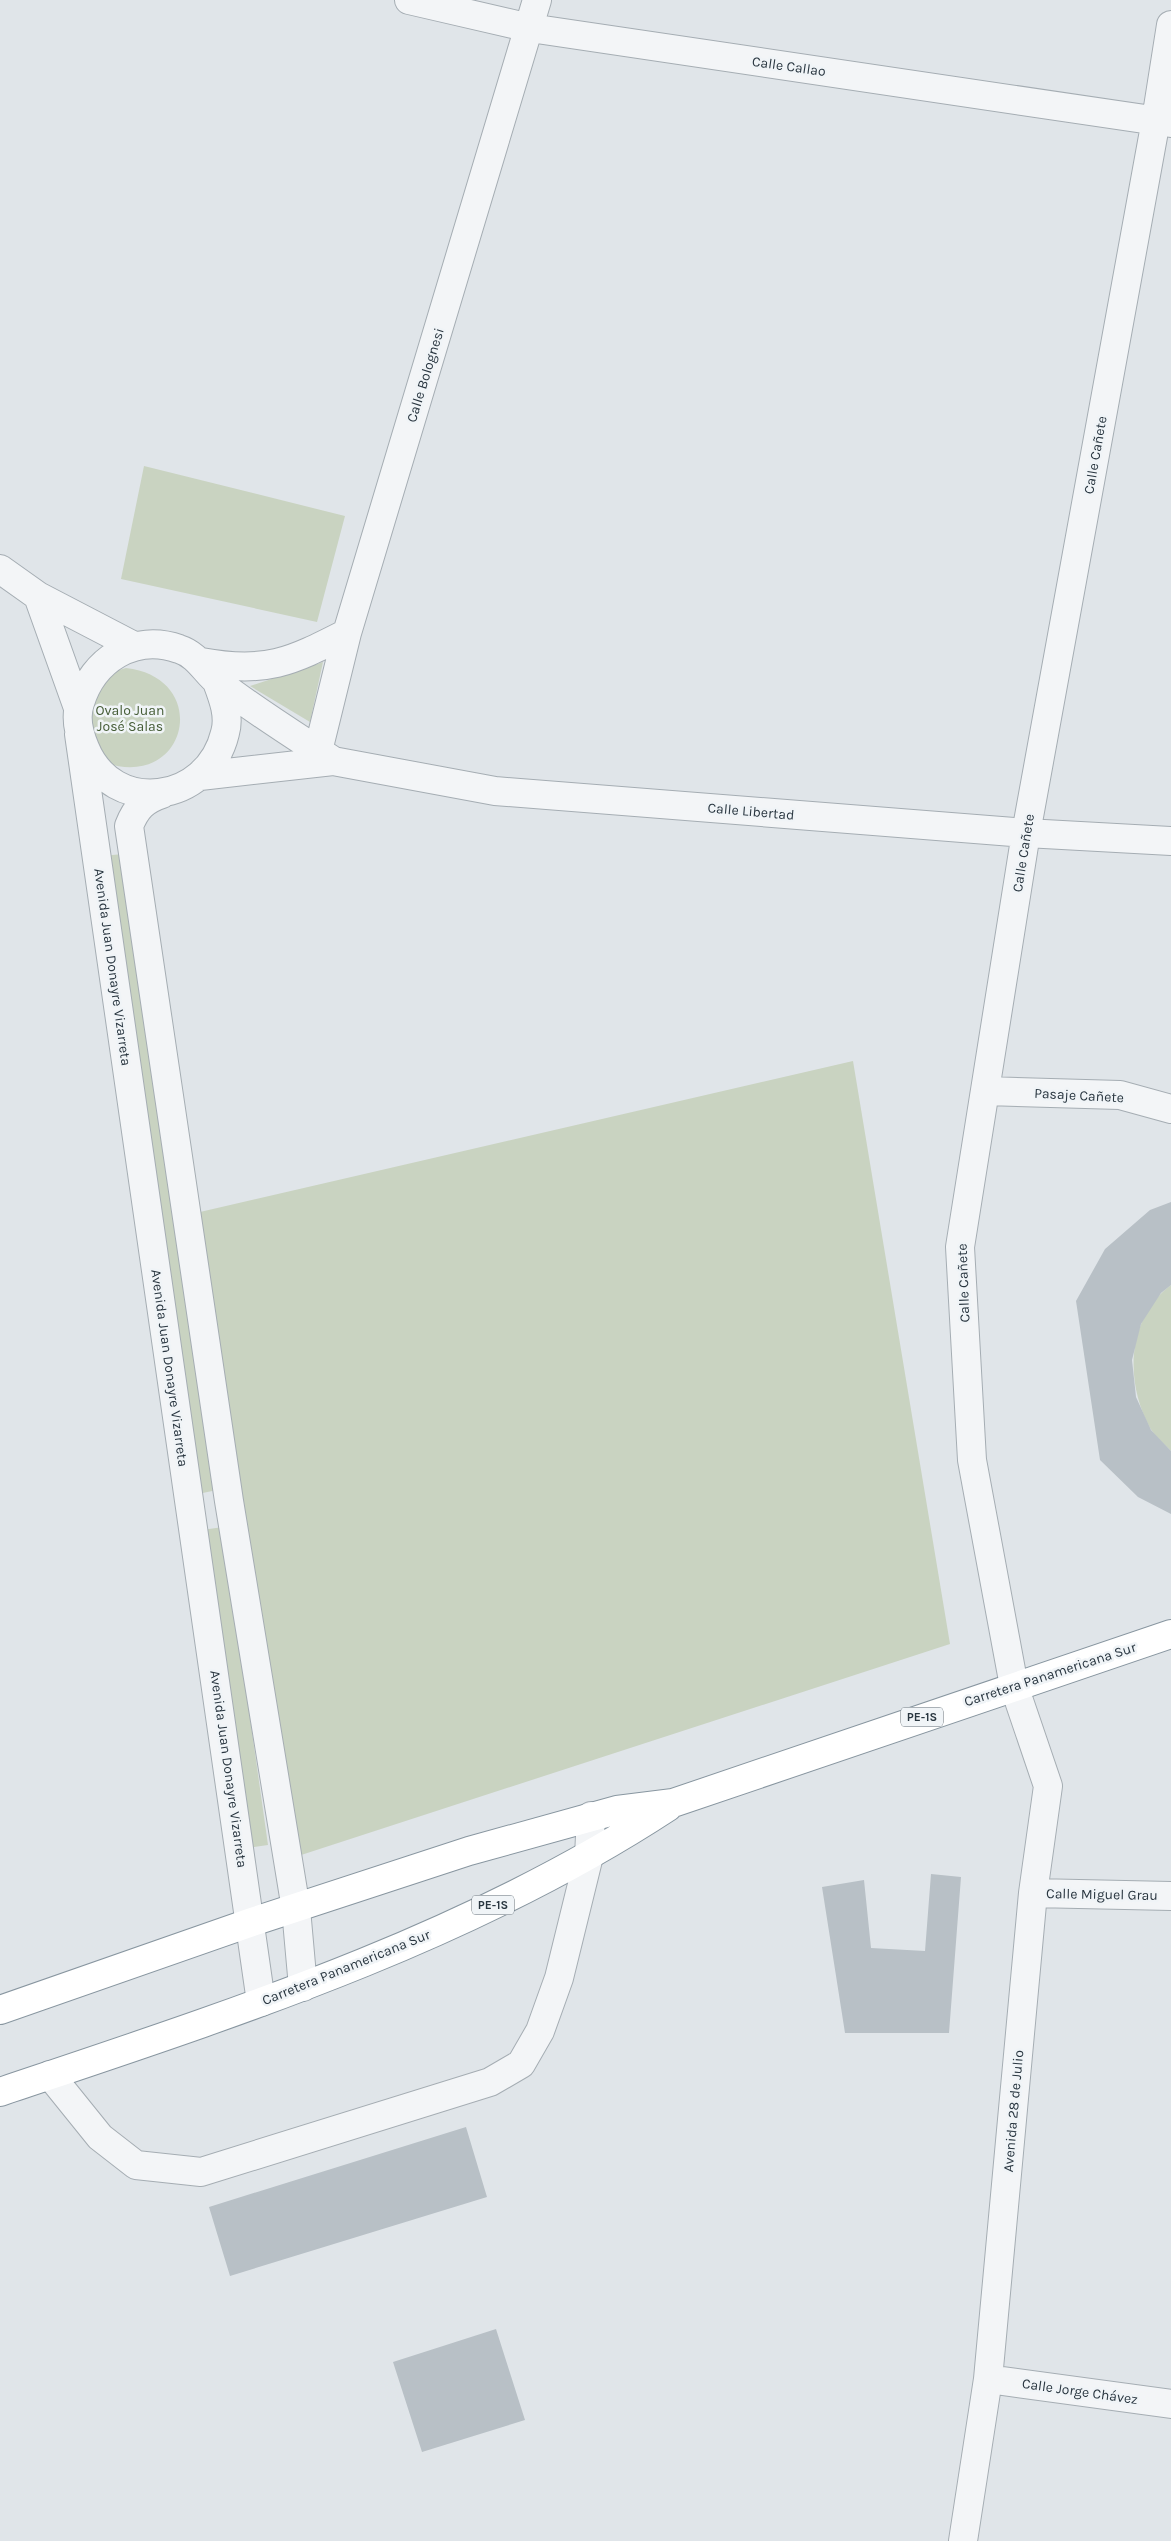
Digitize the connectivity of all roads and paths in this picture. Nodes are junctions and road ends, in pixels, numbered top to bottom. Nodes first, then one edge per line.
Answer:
1 (409, 0) edge
2 (537, 0) edge
3 (1171, 24) edge
4 (530, 28) junction
5 (1163, 121) edge
6 (0, 569) edge
7 (38, 596) junction
8 (347, 633) junction
9 (134, 646) junction
10 (209, 672) junction
11 (79, 721) junction
12 (326, 756) junction
13 (200, 776) junction
14 (162, 794) junction
15 (1026, 832) junction
16 (1171, 841) edge
17 (986, 1091) junction
18 (1171, 1109) edge
19 (229, 1501) junction
20 (190, 1503) junction
21 (1171, 1634) edge
22 (1014, 1686) junction
23 (674, 1803) junction
24 (590, 1816) junction
25 (589, 1856) junction
26 (1033, 1893) junction
27 (1171, 1896) edge
28 (296, 1909) junction
29 (252, 1922) junction
30 (302, 1987) junction
31 (261, 2002) junction
32 (0, 2010) edge
33 (50, 2075) junction
34 (0, 2092) edge
35 (988, 2379) junction
36 (1171, 2404) edge
37 (963, 2541) edge

1 - 4 street, Calle Callao
2 - 4 street, Calle Bolognesi
3 - 5 street, Calle Cañete
4 - 5 street, Calle Callao
4 - 8 street, Calle Bolognesi
5 - 15 street, Calle Cañete
6 - 7 street
7 - 9 street
7 - 11 street
8 - 10 street
8 - 12 street, Calle Bolognesi
9 - 10 street
9 - 11 street
10 - 12 street
10 - 13 street
11 - 14 street
11 - 20 street, Avenida Juan Donayre Vizarreta
12 - 13 street
12 - 15 street, Calle Libertad
13 - 14 street
14 - 19 street
15 - 16 street, Calle Libertad
15 - 17 street, Calle Cañete
17 - 18 street, Pasaje Cañete
17 - 22 street, Calle Cañete
19 - 20 street
19 - 28 street
20 - 29 street, Avenida Juan Donayre Vizarreta
21 - 22 highway, Carretera Panamericana Sur / PE-1S
22 - 23 highway, Carretera Panamericana Sur / PE-1S
22 - 26 street, Avenida 28 de Julio
23 - 24 highway, Carretera Panamericana Sur / PE-1S
23 - 25 highway, Carretera Panamericana Sur / PE-1S
24 - 25 street
24 - 28 highway, Carretera Panamericana Sur / PE-1S
25 - 30 highway, Carretera Panamericana Sur / PE-1S
25 - 33 street
26 - 27 street, Calle Miguel Grau
26 - 35 street, Avenida 28 de Julio
28 - 29 highway, Carretera Panamericana Sur / PE-1S
28 - 30 street
29 - 31 street, Avenida Juan Donayre Vizarreta
29 - 32 highway, Carretera Panamericana Sur / PE-1S
30 - 31 highway, Carretera Panamericana Sur / PE-1S
31 - 33 highway, Carretera Panamericana Sur / PE-1S
33 - 34 highway, Carretera Panamericana Sur / PE-1S
35 - 36 street, Calle Jorge Chávez
35 - 37 street, Avenida 28 de Julio

